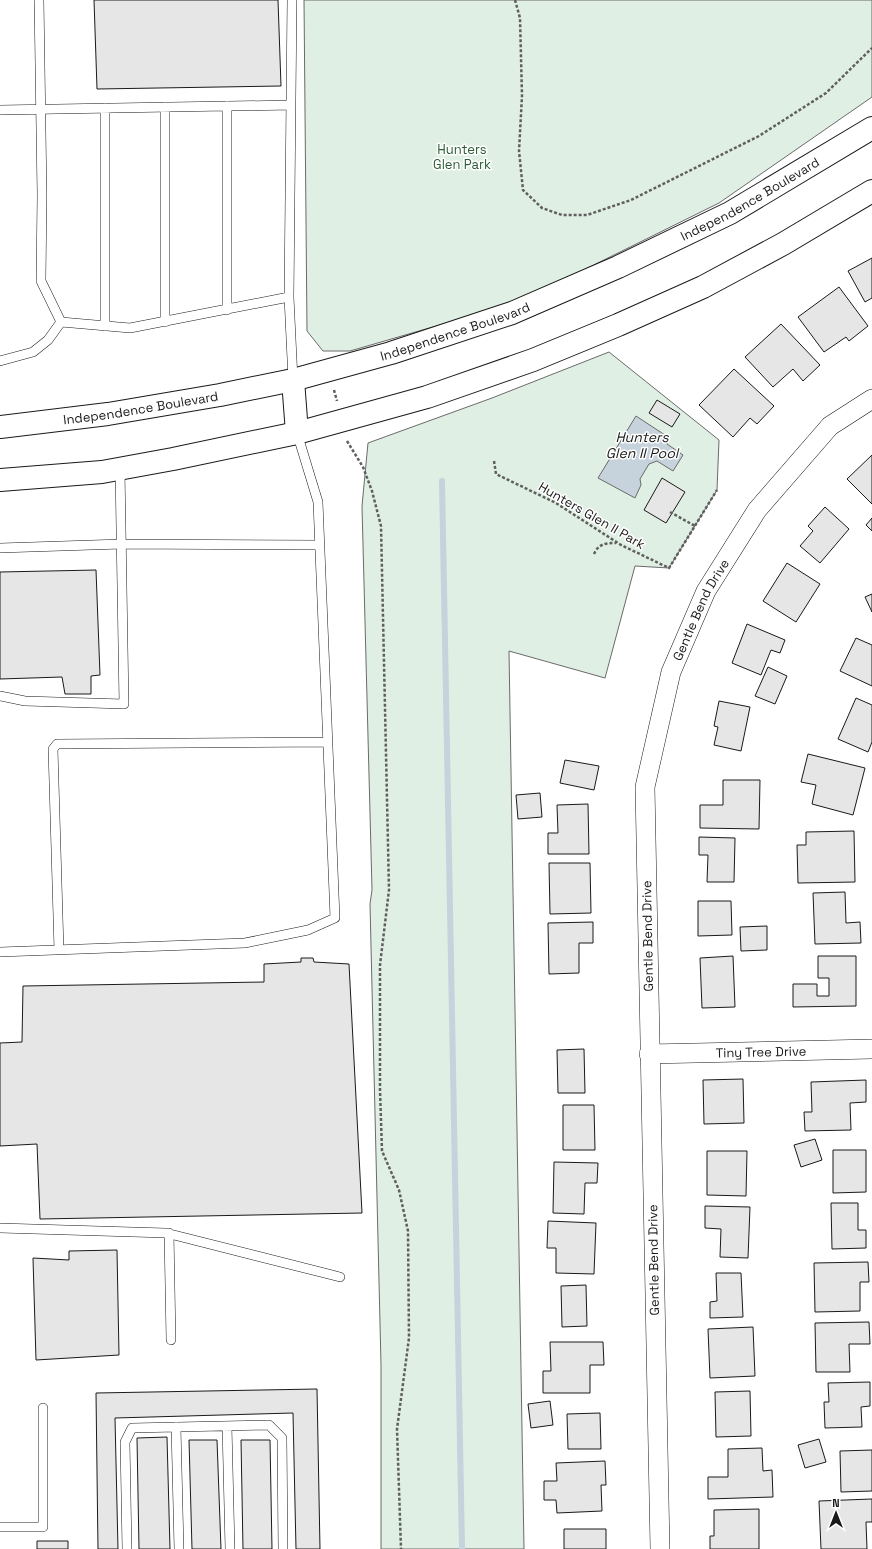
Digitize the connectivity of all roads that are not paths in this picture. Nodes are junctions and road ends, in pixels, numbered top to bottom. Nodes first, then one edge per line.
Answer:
1 (39, 0) edge
2 (292, 0) edge
3 (291, 105) junction
4 (227, 106) junction
5 (164, 107) junction
6 (105, 108) junction
7 (41, 109) junction
8 (0, 110) edge
9 (872, 128) edge
10 (872, 191) edge
11 (289, 297) junction
12 (227, 310) junction
13 (61, 322) junction
14 (165, 322) junction
15 (105, 326) junction
16 (0, 361) edge
17 (293, 380) junction
18 (872, 399) edge
19 (0, 427) edge
20 (297, 433) junction
21 (120, 469) junction
22 (0, 480) edge
23 (122, 544) junction
24 (320, 545) junction
25 (0, 548) edge
26 (0, 696) edge
27 (328, 742) junction
28 (59, 950) junction
29 (0, 952) edge
30 (872, 1049) edge
31 (649, 1054) junction
32 (0, 1228) edge
33 (169, 1233) junction
34 (340, 1276) dead end
35 (171, 1340) dead end
36 (43, 1408) dead end
37 (227, 1426) junction
38 (176, 1427) junction
39 (0, 1527) edge
40 (127, 1549) edge
41 (179, 1549) edge
42 (230, 1549) edge
43 (283, 1549) edge
44 (660, 1549) edge

1 - 7 lane
2 - 3 lane
3 - 4 lane
3 - 11 lane
4 - 5 lane
4 - 12 lane
5 - 6 lane
5 - 14 lane
6 - 7 lane
6 - 15 lane
7 - 8 lane
7 - 13 lane
9 - 17 main road, Independence Boulevard
10 - 20 main road
11 - 12 lane
11 - 17 lane
12 - 14 lane
13 - 15 lane
13 - 16 lane
14 - 15 lane
17 - 19 main road, Independence Boulevard
17 - 20 main road
18 - 31 street, Gentle Bend Drive
20 - 21 main road
20 - 24 lane
21 - 22 main road
21 - 23 lane
23 - 24 lane
23 - 25 lane
23 - 26 lane
24 - 27 lane
27 - 28 lane
27 - 28 lane
28 - 29 lane
30 - 31 street, Tiny Tree Drive
31 - 44 street, Gentle Bend Drive
32 - 33 lane
33 - 34 lane
33 - 35 lane
36 - 39 lane
37 - 38 lane
37 - 42 lane
37 - 43 lane
38 - 40 lane
38 - 41 lane

